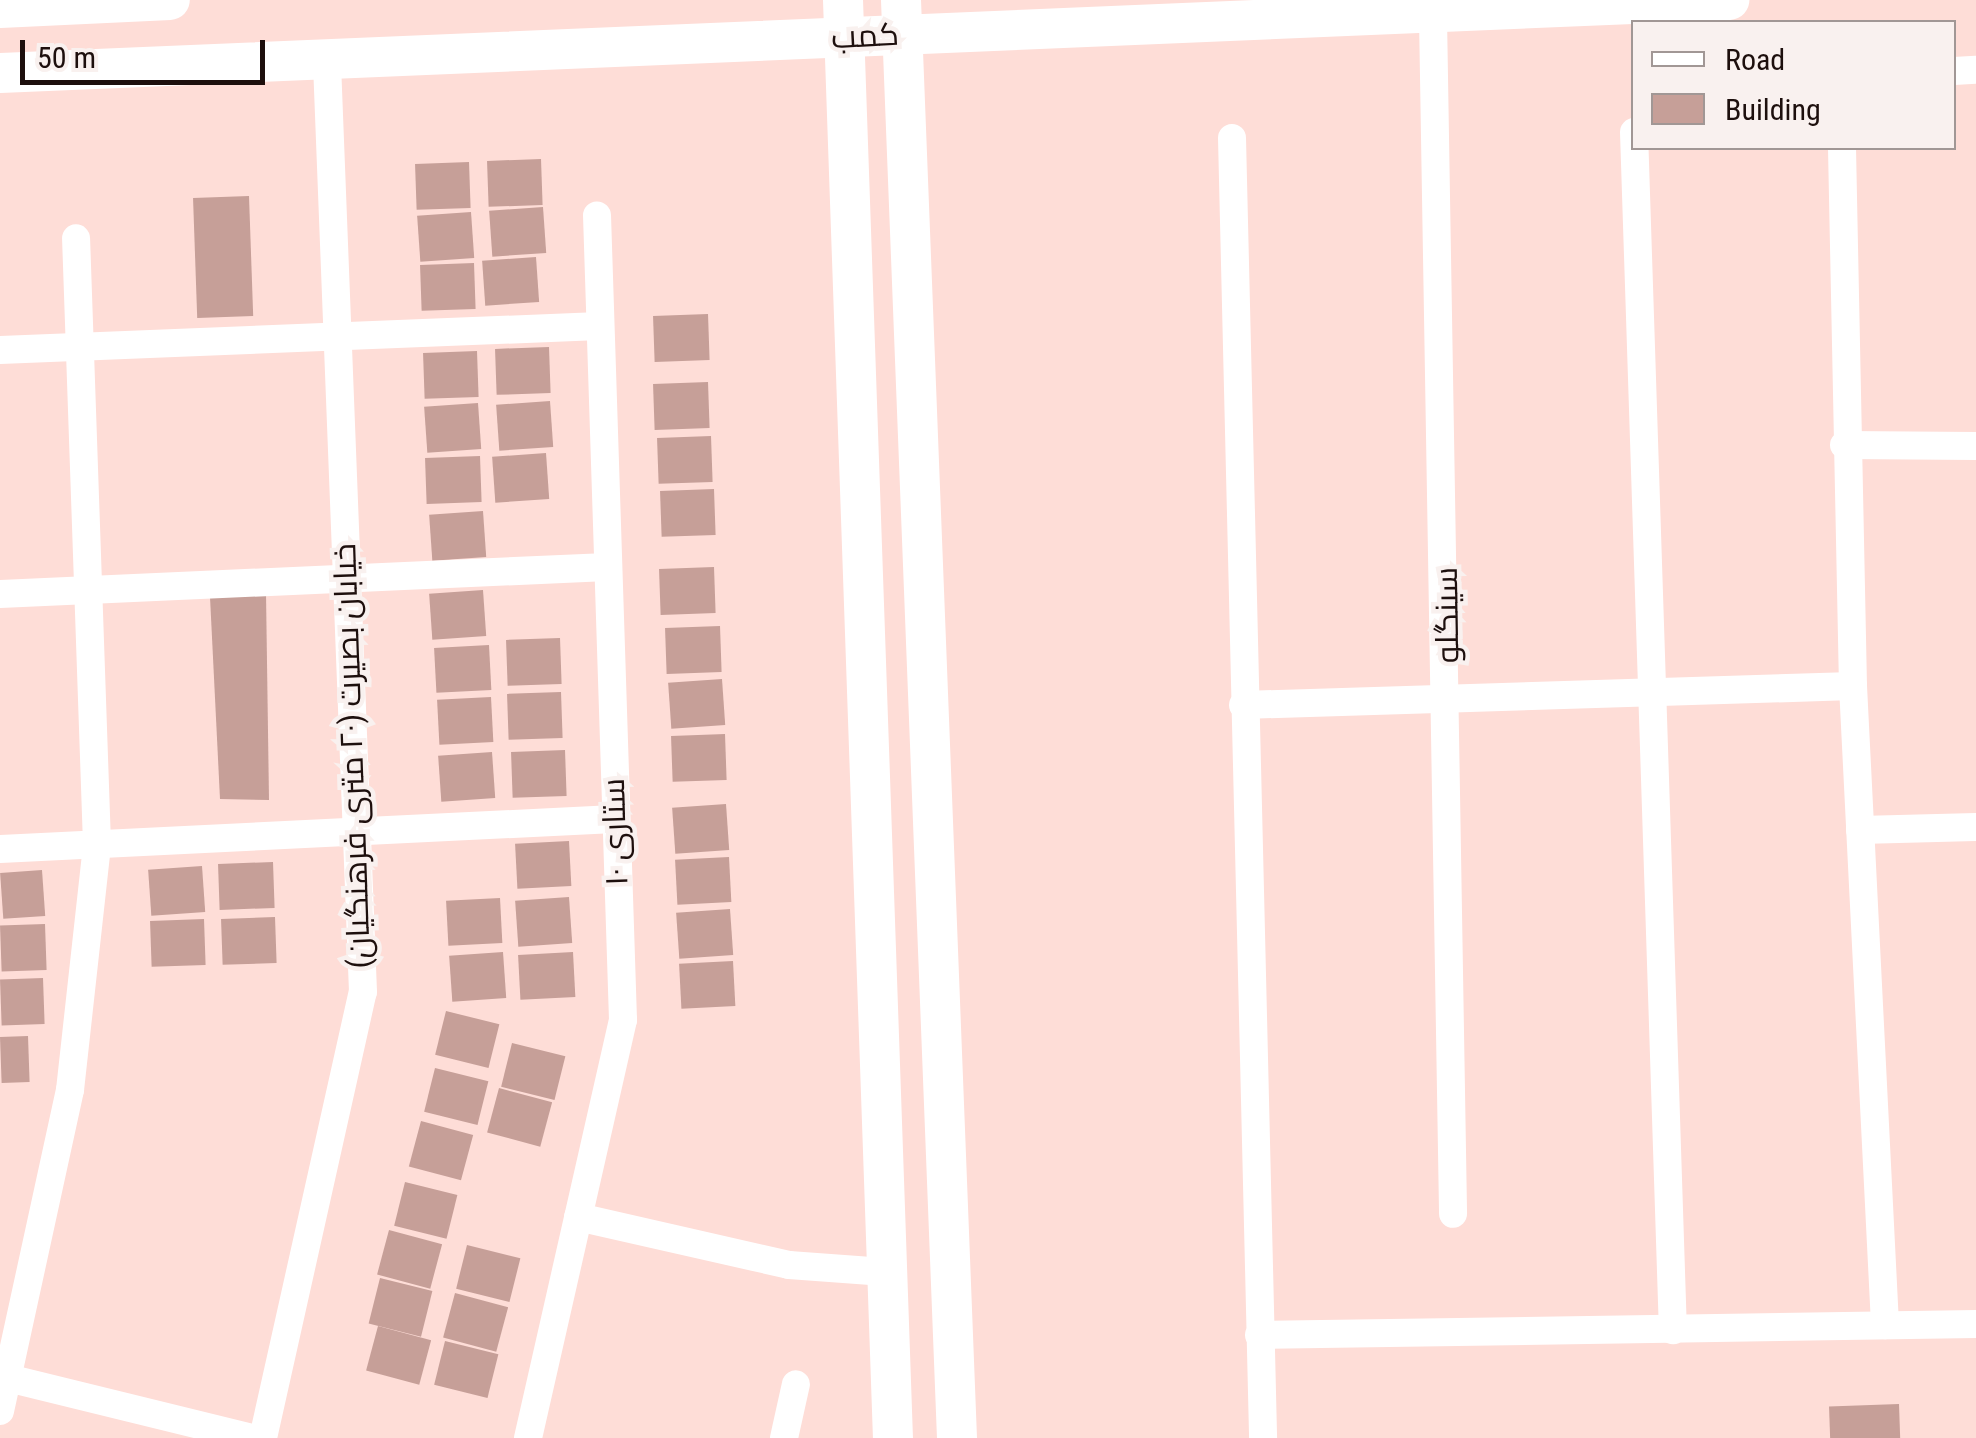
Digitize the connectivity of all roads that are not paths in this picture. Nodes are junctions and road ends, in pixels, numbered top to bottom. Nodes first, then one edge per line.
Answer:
1 (170, 0) edge
2 (843, 0) edge
3 (1729, 0) edge
4 (0, 8) edge
5 (900, 17) edge
6 (1433, 17) junction
7 (326, 63) junction
8 (0, 73) edge
9 (1232, 138) dead end
10 (1635, 150) edge
11 (1842, 150) edge
12 (597, 215) dead end
13 (76, 238) dead end
14 (600, 326) junction
15 (334, 336) junction
16 (80, 346) junction
17 (0, 350) edge
18 (1844, 446) junction
19 (1976, 446) edge
20 (607, 567) junction
21 (345, 582) junction
22 (88, 591) junction
23 (0, 594) edge
24 (1853, 686) junction
25 (1651, 695) junction
26 (1449, 698) junction
27 (1244, 705) junction
28 (614, 819) junction
29 (1976, 827) edge
30 (1860, 830) junction
31 (356, 832) junction
32 (97, 844) junction
33 (0, 849) edge
34 (1453, 1214) dead end
35 (578, 1217) junction
36 (884, 1272) junction
37 (1976, 1324) edge
38 (1885, 1325) junction
39 (1673, 1330) junction
40 (1259, 1335) junction
41 (6, 1376) edge
42 (796, 1384) dead end
43 (0, 1412) edge
44 (252, 1438) edge
45 (263, 1438) edge
46 (528, 1438) edge
47 (784, 1438) edge
48 (894, 1438) edge
49 (957, 1438) edge
50 (1263, 1438) edge

1 - 4 street
2 - 36 street
3 - 6 street, کمب
5 - 6 street, کمب
5 - 7 street, کمب
5 - 49 street
6 - 26 street, سینگلو
7 - 8 street, کمب
7 - 15 street, خیابان بصیرت (۲۰ متری فرهنگیان)
9 - 27 street
10 - 25 street
11 - 18 street
12 - 14 street, ستاری ۱۰
13 - 16 street
14 - 15 street
14 - 20 street, ستاری ۱۰
15 - 16 street
15 - 21 street, خیابان بصیرت (۲۰ متری فرهنگیان)
16 - 17 street
16 - 22 street
18 - 19 street
18 - 24 street
20 - 21 street
20 - 28 street, ستاری ۱۰
21 - 22 street
21 - 31 street, خیابان بصیرت (۲۰ متری فرهنگیان)
22 - 23 street
22 - 32 street
24 - 25 street
24 - 30 street
25 - 26 street
25 - 39 street
26 - 27 street
26 - 34 street, سینگلو
27 - 40 street
28 - 31 street
28 - 35 street, ستاری ۱۰
29 - 30 street
30 - 38 street
31 - 32 street
31 - 45 street, خیابان بصیرت (۲۰ متری فرهنگیان)
32 - 33 street
32 - 41 street
35 - 36 street
35 - 46 street, ستاری ۱۰
36 - 48 street
37 - 38 street
38 - 39 street
39 - 40 street
40 - 50 street
41 - 43 street
41 - 44 street
42 - 47 street

